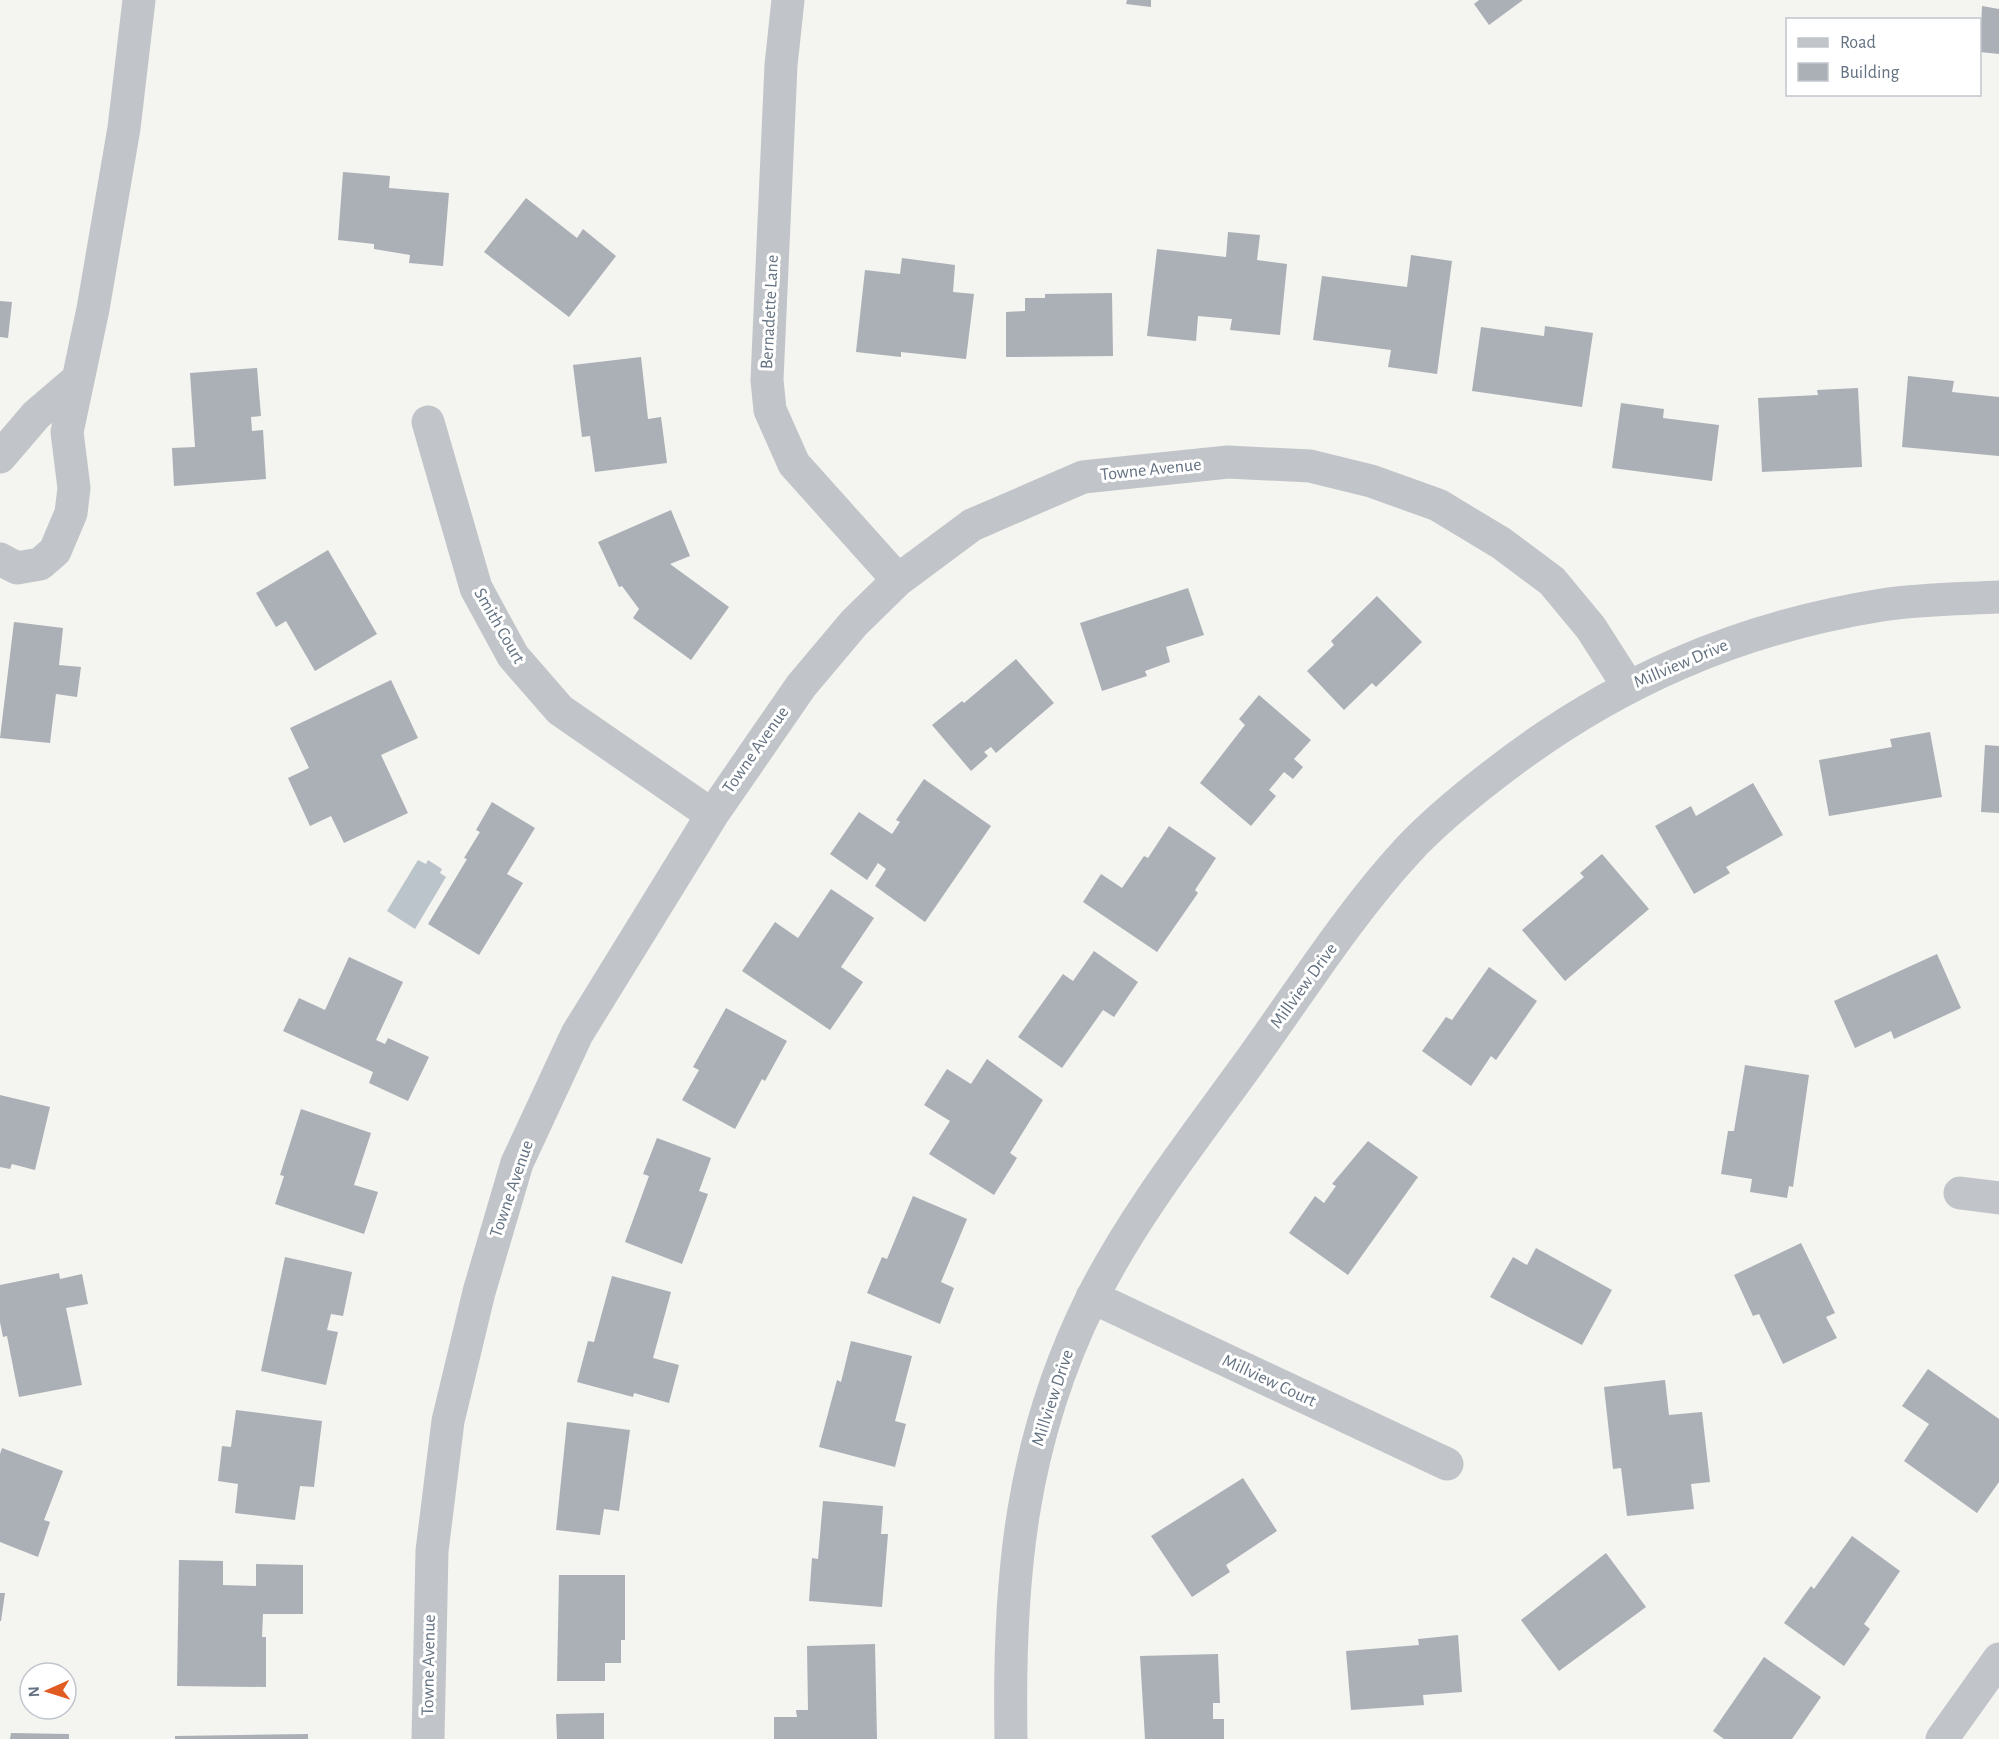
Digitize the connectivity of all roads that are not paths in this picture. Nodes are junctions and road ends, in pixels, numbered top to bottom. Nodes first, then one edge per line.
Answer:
1 (139, 0) edge
2 (788, 0) edge
3 (78, 379) junction
4 (428, 422) dead end
5 (0, 457) edge
6 (0, 560) edge
7 (898, 580) junction
8 (1999, 597) edge
9 (1628, 686) junction
10 (712, 815) junction
11 (1960, 1193) dead end
12 (1999, 1198) edge
13 (1092, 1297) junction
14 (1447, 1464) dead end
15 (1999, 1659) edge
16 (428, 1739) edge
17 (1011, 1739) edge
18 (1942, 1739) edge

1 - 3 street
2 - 7 street, Bernadette Lane
3 - 5 street
3 - 6 street
4 - 10 street, Smith Court
7 - 9 street, Towne Avenue
7 - 10 street, Towne Avenue
8 - 9 street, Millview Drive
9 - 13 street, Millview Drive
10 - 16 street, Towne Avenue
11 - 12 street
13 - 14 street, Millview Court
13 - 17 street, Millview Drive
15 - 18 street

